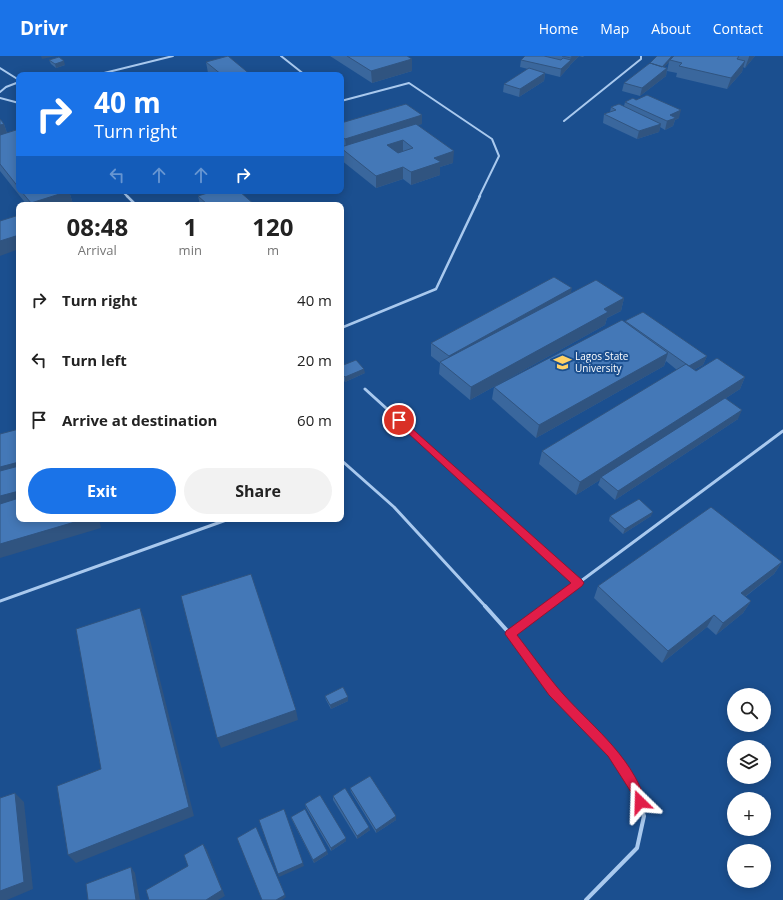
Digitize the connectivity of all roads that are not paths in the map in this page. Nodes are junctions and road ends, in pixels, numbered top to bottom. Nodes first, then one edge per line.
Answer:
1 (173, 56) edge
2 (281, 56) edge
3 (641, 56) edge
4 (0, 68) edge
5 (108, 72) edge
6 (301, 72) edge
7 (16, 79) edge
8 (16, 82) edge
9 (0, 92) edge
10 (0, 98) edge
11 (344, 100) edge
12 (16, 103) edge
13 (564, 121) dead end
14 (125, 194) edge
15 (133, 202) edge
16 (344, 327) edge
17 (365, 390) dead end
18 (783, 432) edge
19 (344, 463) edge
20 (221, 522) edge
21 (579, 583) junction
22 (0, 601) edge
23 (510, 634) junction
24 (586, 900) edge

1 - 5 lane
2 - 6 lane
3 - 13 lane
4 - 7 lane
8 - 9 lane
10 - 12 lane
11 - 16 lane
14 - 15 lane
17 - 21 lane
18 - 21 lane
19 - 23 lane
20 - 22 lane
21 - 23 lane
23 - 24 lane

